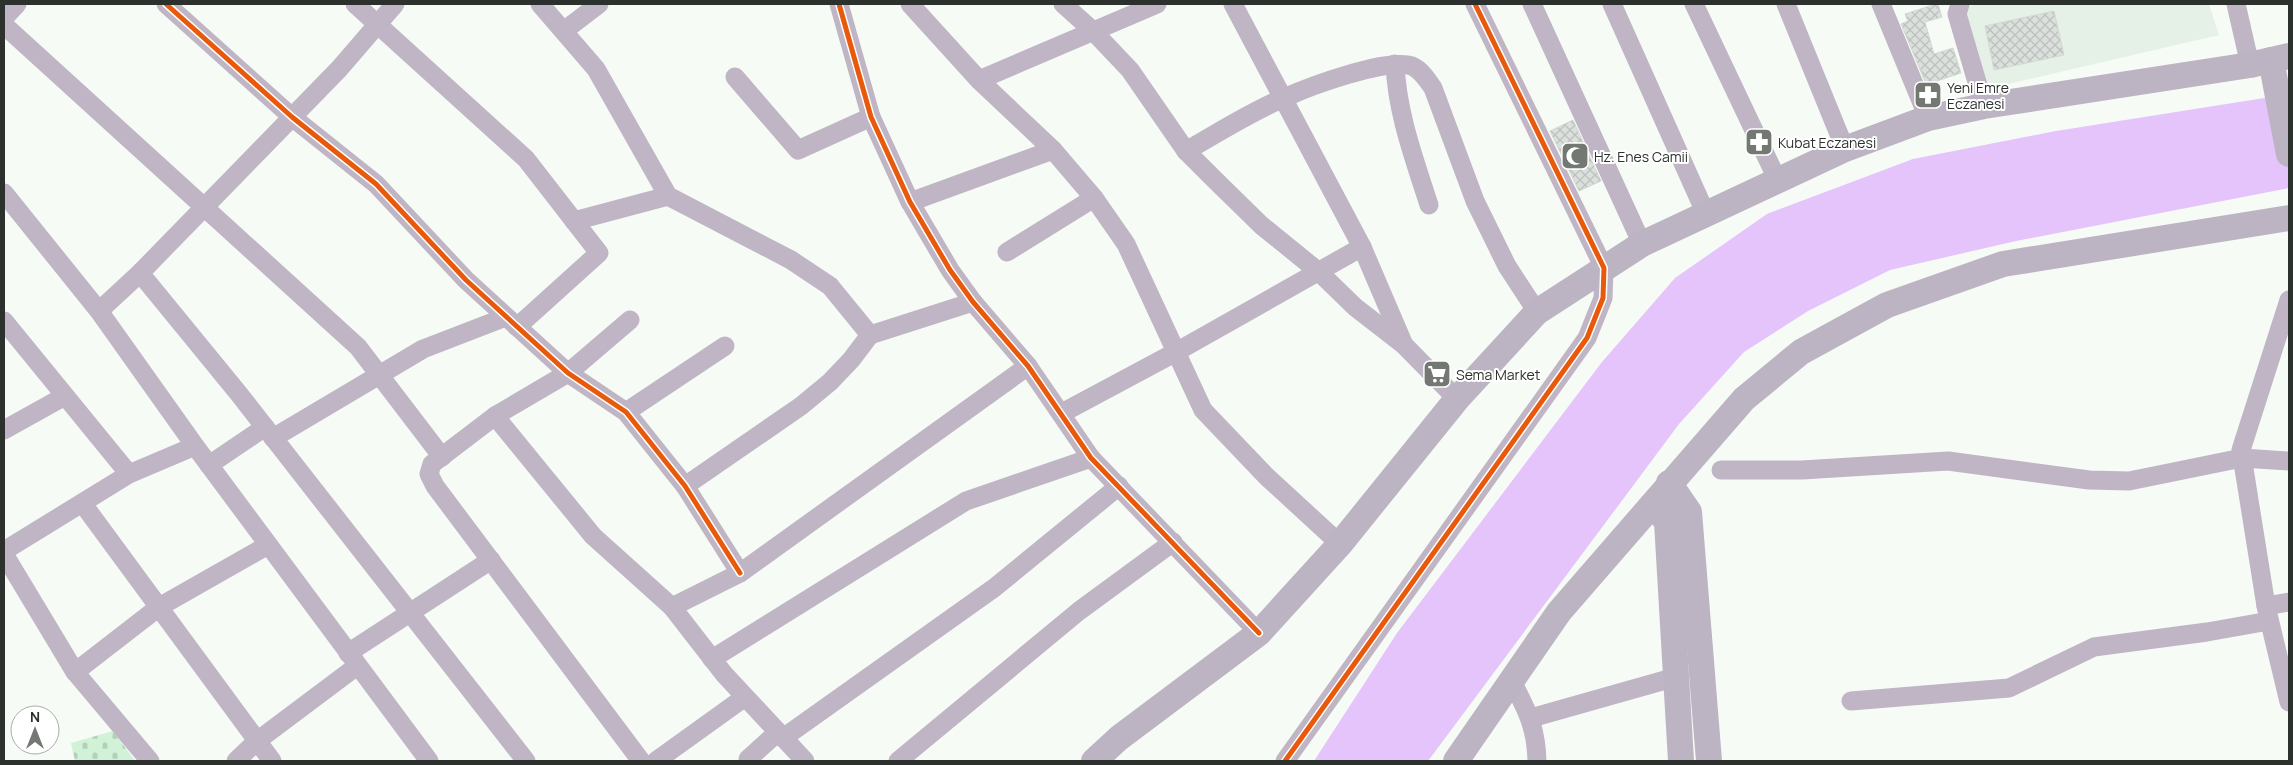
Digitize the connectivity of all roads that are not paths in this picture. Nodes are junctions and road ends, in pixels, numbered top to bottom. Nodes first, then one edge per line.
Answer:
1 (17, 4) edge
2 (166, 4) edge
3 (355, 4) edge
4 (396, 4) edge
5 (540, 4) edge
6 (600, 4) edge
7 (839, 4) edge
8 (910, 4) edge
9 (1063, 4) edge
10 (1157, 4) edge
11 (1233, 4) edge
12 (1475, 4) edge
13 (1532, 4) edge
14 (1612, 4) edge
15 (1694, 4) edge
16 (1786, 4) edge
17 (1881, 4) edge
18 (1960, 4) edge
19 (2236, 4) edge
20 (4, 18) edge
21 (378, 24) junction
22 (4, 25) edge
23 (565, 30) junction
24 (1092, 30) junction
25 (1394, 64) junction
26 (2272, 64) edge
27 (735, 76) dead end
28 (979, 80) junction
29 (1283, 98) junction
30 (1984, 106) junction
31 (292, 117) junction
32 (871, 117) junction
33 (1928, 118) junction
34 (1845, 149) junction
35 (1053, 150) junction
36 (1186, 151) junction
37 (2289, 154) edge
38 (1777, 179) junction
39 (4, 192) edge
40 (668, 196) junction
41 (1094, 198) junction
42 (910, 202) junction
43 (1429, 204) dead end
44 (205, 207) junction
45 (1705, 212) junction
46 (2289, 218) edge
47 (574, 221) junction
48 (1642, 244) junction
49 (1362, 247) junction
50 (1007, 252) dead end
51 (1604, 268) junction
52 (1319, 272) junction
53 (140, 274) junction
54 (2289, 300) edge
55 (974, 302) junction
56 (99, 311) junction
57 (1537, 312) junction
58 (630, 320) dead end
59 (4, 321) edge
60 (512, 322) junction
61 (870, 334) junction
62 (1404, 345) junction
63 (725, 346) dead end
64 (1176, 352) junction
65 (1028, 366) junction
66 (568, 372) junction
67 (380, 374) junction
68 (65, 396) junction
69 (1457, 399) junction
70 (626, 412) junction
71 (1062, 413) junction
72 (495, 416) junction
73 (4, 430) edge
74 (269, 432) junction
75 (194, 446) junction
76 (442, 457) junction
77 (1091, 458) junction
78 (2242, 458) junction
79 (2289, 461) edge
80 (209, 465) junction
81 (1721, 470) dead end
82 (129, 474) junction
83 (1669, 483) junction
84 (685, 486) junction
85 (1119, 486) junction
86 (83, 504) junction
87 (1653, 504) junction
88 (1173, 542) junction
89 (1340, 544) junction
90 (268, 545) junction
91 (4, 552) edge
92 (491, 560) junction
93 (740, 573) junction
94 (2289, 602) edge
95 (672, 607) junction
96 (159, 608) junction
97 (410, 611) junction
98 (2268, 614) junction
99 (1259, 633) junction
100 (712, 659) junction
101 (353, 660) junction
102 (75, 672) junction
103 (1676, 677) junction
104 (1512, 681) junction
105 (745, 697) junction
106 (1851, 701) dead end
107 (2289, 702) edge
108 (1531, 718) junction
109 (781, 735) junction
110 (257, 740) junction
111 (150, 761) edge
112 (236, 761) edge
113 (272, 761) edge
114 (430, 761) edge
115 (526, 761) edge
116 (641, 761) edge
117 (656, 761) edge
118 (750, 761) edge
119 (805, 761) edge
120 (898, 761) edge
121 (1094, 761) edge
122 (1285, 761) edge
123 (1456, 761) edge
124 (1538, 761) edge
125 (1681, 761) edge
126 (1709, 761) edge

1 - 20 street
2 - 31 street
3 - 21 street
4 - 21 street
5 - 23 street
6 - 23 street
7 - 32 street
8 - 28 street
9 - 24 street
10 - 24 street
11 - 29 street
12 - 51 street
13 - 48 street
14 - 45 street
15 - 38 street
16 - 34 street
17 - 33 street
18 - 30 street
19 - 26 street
21 - 31 street
21 - 47 street
22 - 44 street
23 - 40 street
24 - 28 street
24 - 36 street
25 - 29 street
25 - 43 street
25 - 57 street
26 - 30 main road
26 - 37 main road
27 - 32 street
28 - 35 street
29 - 36 street
29 - 49 street
30 - 33 main road
31 - 44 street
31 - 60 street
32 - 42 street
33 - 34 main road
34 - 38 main road
35 - 41 street
35 - 42 street
36 - 52 street
38 - 45 main road
39 - 56 street
40 - 47 street
40 - 61 street
41 - 50 street
41 - 64 street
42 - 55 street
44 - 53 street
44 - 67 street
45 - 48 main road
46 - 83 main road
47 - 60 street
48 - 51 main road
49 - 52 street
49 - 62 street
51 - 57 main road
51 - 122 street
52 - 62 street
52 - 64 street
53 - 56 street
53 - 74 street
54 - 78 street
55 - 61 street
55 - 65 street
56 - 75 street
57 - 69 main road
58 - 66 street
59 - 68 street
60 - 66 street
60 - 67 street
61 - 84 street
62 - 69 street
63 - 70 street
64 - 71 street
64 - 89 street
65 - 71 street
65 - 93 street
66 - 70 street
66 - 72 street
67 - 74 street
67 - 76 street
68 - 73 street
68 - 82 street
69 - 89 main road
70 - 84 street
71 - 77 street
72 - 76 street
72 - 95 street
74 - 80 street
74 - 97 street
75 - 80 street
75 - 82 street
76 - 92 street
77 - 85 street
77 - 100 street
78 - 79 street
78 - 81 street
78 - 98 street
80 - 90 street
82 - 86 street
83 - 87 main road
83 - 126 main road
84 - 93 street
85 - 88 street
85 - 109 street
86 - 91 street
86 - 96 street
87 - 103 main road
87 - 104 main road
88 - 99 street
88 - 120 street
89 - 99 main road
90 - 96 street
90 - 101 street
91 - 102 street
92 - 97 street
92 - 116 street
93 - 95 street
94 - 98 street
95 - 100 street
96 - 102 street
96 - 110 street
97 - 101 street
97 - 115 street
98 - 106 street
98 - 107 street
99 - 121 main road
100 - 105 street
101 - 110 street
101 - 114 street
102 - 111 street
103 - 108 street
103 - 125 main road
104 - 108 street
104 - 123 main road
105 - 109 street
105 - 117 street
108 - 124 street
109 - 118 street
109 - 119 street
110 - 112 street
110 - 113 street

